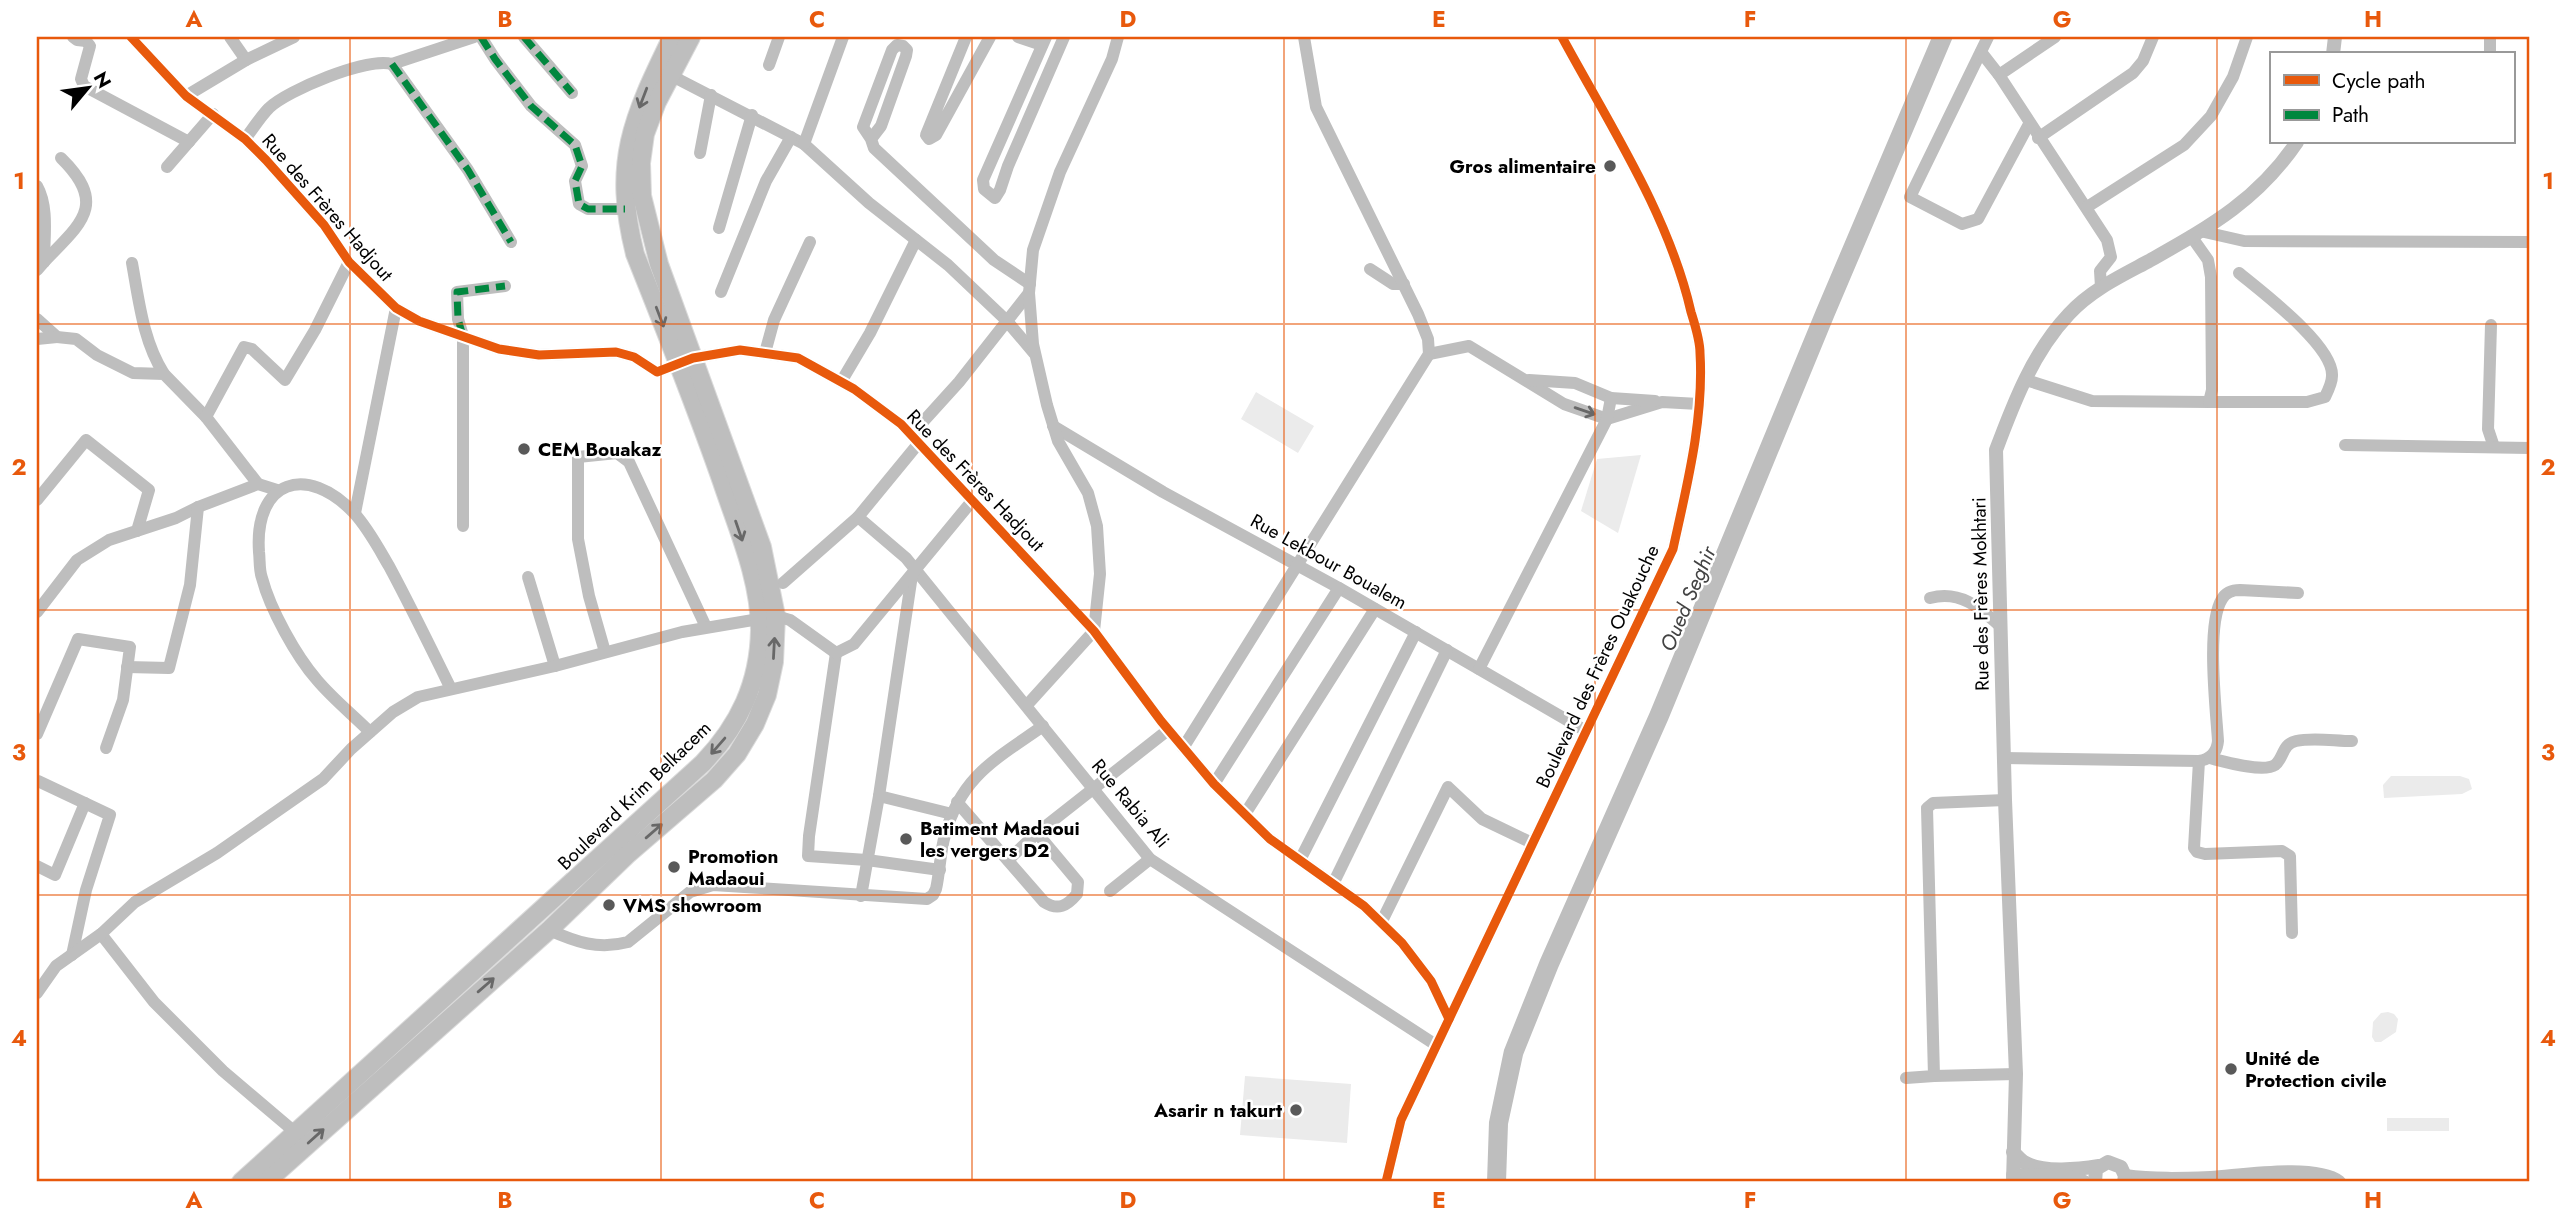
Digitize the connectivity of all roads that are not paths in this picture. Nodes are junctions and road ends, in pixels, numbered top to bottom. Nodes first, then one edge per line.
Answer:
1 (73, 37) edge
2 (131, 37) edge
3 (230, 37) edge
4 (294, 37) edge
5 (474, 37) edge
6 (481, 37) edge
7 (524, 37) edge
8 (672, 37) edge
9 (691, 37) edge
10 (779, 37) edge
11 (844, 37) edge
12 (966, 37) edge
13 (990, 37) edge
14 (1018, 37) edge
15 (1064, 37) edge
16 (1118, 37) edge
17 (1304, 37) edge
18 (1562, 37) edge
19 (1987, 37) edge
20 (2055, 37) edge
21 (2153, 37) edge
22 (2247, 37) edge
23 (1044, 41) edge
24 (1981, 52) junction
25 (246, 60) junction
26 (392, 64) junction
27 (768, 65) dead end
28 (670, 75) junction
29 (1999, 75) junction
30 (572, 93) dead end
31 (711, 95) junction
32 (186, 96) junction
33 (213, 114) junction
34 (752, 115) junction
35 (2029, 124) junction
36 (791, 137) junction
37 (2038, 138) junction
38 (245, 139) junction
39 (871, 139) junction
40 (189, 142) junction
41 (804, 144) junction
42 (2295, 144) edge
43 (700, 153) dead end
44 (61, 158) dead end
45 (167, 167) dead end
46 (37, 186) edge
47 (2087, 207) junction
48 (625, 209) junction
49 (719, 228) dead end
50 (2202, 234) junction
51 (916, 240) junction
52 (511, 242) dead end
53 (810, 242) dead end
54 (2530, 242) edge
55 (2208, 260) junction
56 (349, 262) junction
57 (132, 263) dead end
58 (40, 266) edge
59 (1370, 270) dead end
60 (2239, 273) dead end
61 (1404, 284) junction
62 (505, 286) dead end
63 (2101, 287) junction
64 (1030, 288) junction
65 (721, 292) dead end
66 (396, 308) junction
67 (37, 319) edge
68 (1006, 320) junction
69 (2491, 324) dead end
70 (463, 336) junction
71 (57, 337) junction
72 (37, 338) edge
73 (765, 354) junction
74 (1035, 354) junction
75 (1429, 354) junction
76 (686, 362) junction
77 (164, 374) junction
78 (1524, 380) junction
79 (2026, 380) junction
80 (841, 382) junction
81 (1662, 402) junction
82 (2209, 402) junction
83 (1699, 404) junction
84 (1607, 405) junction
85 (206, 417) junction
86 (1053, 426) junction
87 (915, 440) junction
88 (2345, 445) dead end
89 (2494, 447) junction
90 (2530, 448) edge
91 (258, 484) junction
92 (277, 490) junction
93 (37, 500) edge
94 (972, 501) junction
95 (198, 507) junction
96 (355, 513) junction
97 (858, 517) junction
98 (463, 526) dead end
99 (137, 531) junction
100 (1298, 565) junction
101 (914, 570) junction
102 (528, 577) dead end
103 (783, 583) dead end
104 (1339, 588) junction
105 (2298, 593) dead end
106 (1930, 598) dead end
107 (1375, 608) junction
108 (37, 612) edge
109 (767, 617) junction
110 (2000, 626) junction
111 (706, 627) junction
112 (1094, 631) junction
113 (1416, 632) junction
114 (1447, 650) junction
115 (605, 652) junction
116 (836, 653) junction
117 (555, 666) junction
118 (127, 667) junction
119 (1479, 669) junction
120 (451, 690) junction
121 (1027, 705) junction
122 (1043, 726) junction
123 (1168, 730) junction
124 (1586, 731) junction
125 (370, 732) junction
126 (37, 734) edge
127 (2352, 741) dead end
128 (106, 748) dead end
129 (1183, 748) junction
130 (2004, 758) junction
131 (2204, 759) junction
132 (38, 781) dead end
133 (1214, 784) junction
134 (1094, 789) junction
135 (879, 796) junction
136 (2005, 800) junction
137 (85, 803) junction
138 (954, 808) junction
139 (1245, 814) junction
140 (1037, 833) junction
141 (1532, 843) junction
142 (1150, 859) junction
143 (867, 860) junction
144 (1008, 860) junction
145 (1300, 860) junction
146 (37, 866) edge
147 (940, 870) junction
148 (1333, 884) junction
149 (1111, 891) dead end
150 (860, 896) junction
151 (1381, 923) junction
152 (549, 930) junction
153 (2292, 933) dead end
154 (101, 934) junction
155 (72, 955) junction
156 (37, 993) edge
157 (1449, 1019) junction
158 (1437, 1045) junction
159 (2015, 1074) junction
160 (1934, 1076) junction
161 (1906, 1078) dead end
162 (296, 1133) junction
163 (2013, 1152) junction
164 (2099, 1166) junction
165 (2013, 1178) edge
166 (2124, 1179) edge
167 (241, 1182) edge
168 (266, 1182) edge
169 (1386, 1182) edge
170 (2084, 1182) edge
171 (2095, 1182) edge
172 (2339, 1182) edge

1 - 40 street
2 - 32 street, Rue des Frères Hadjout
3 - 25 street
4 - 25 street
5 - 26 street
6 - 48 street
7 - 30 street
8 -> 48 main road, Boulevard Krim Belkacem
9 - 28 main road, Boulevard Krim Belkacem
10 - 27 street
11 - 41 street
12 - 13 street
14 - 23 street
15 - 23 street
16 - 64 street
17 - 61 street
18 - 83 street, Boulevard des Frères Ouakouche
19 - 24 street
20 - 29 street
21 - 37 street
22 - 47 street
24 - 29 street
24 - 35 street
25 - 32 street
26 - 38 street
26 - 52 street
28 - 31 street
28 - 76 main road, Boulevard Krim Belkacem
29 - 35 street
31 - 34 street
31 - 43 street
32 - 33 street, Rue des Frères Hadjout
33 - 38 street, Rue des Frères Hadjout
33 - 40 street
34 - 36 street
34 - 49 street
35 - 37 street
36 - 41 street
36 - 65 street
37 - 47 street
38 - 56 street, Rue des Frères Hadjout
39 - 39 street
39 - 64 street
40 - 45 street
41 - 51 street
42 - 50 street, Rue des Frères Mokhtari
44 - 58 street
46 - 58 street
47 - 63 street
48 -> 76 main road, Boulevard Krim Belkacem
50 - 54 street
50 - 55 street
50 - 55 street
50 - 63 street, Rue des Frères Mokhtari
51 - 68 street
51 - 80 street
53 - 73 street
55 - 82 street
56 - 66 street, Rue des Frères Hadjout
56 - 85 street
57 - 77 street
59 - 61 street
60 - 82 street
61 - 75 street
62 - 70 street
63 - 79 street, Rue des Frères Mokhtari
64 - 68 street
64 - 74 street
66 - 70 street, Rue des Frères Hadjout
66 - 96 street
67 - 71 street
68 - 74 street
68 - 87 street
69 - 89 street
70 - 76 street, Rue des Frères Hadjout
70 - 98 street
71 - 72 street
71 - 77 street
73 - 76 street, Rue des Frères Hadjout
73 - 80 street, Rue des Frères Hadjout
74 - 86 street
75 - 78 street
75 - 100 street
76 - 109 main road, Boulevard Krim Belkacem
77 - 85 street
78 -> 84 street
78 - 84 street
79 - 82 street
79 - 110 street, Rue des Frères Mokhtari
80 - 87 street, Rue des Frères Hadjout
81 - 83 street
81 - 84 street
81 - 84 street
83 - 124 street, Boulevard des Frères Ouakouche
84 - 119 street
85 - 91 street
86 - 100 street, Rue Lekbour Boualem
86 - 112 street
87 - 94 street, Rue des Frères Hadjout
87 - 97 street
88 - 89 street
89 - 90 street
91 - 92 street
91 - 95 street
92 - 96 street
92 - 125 street
93 - 99 street
94 - 101 street
94 - 112 street, Rue des Frères Hadjout
95 - 99 street
95 - 118 street
96 - 120 street
97 - 101 street, Rue Rabia Ali
97 - 103 street
99 - 108 street
100 - 104 street, Rue Lekbour Boualem
100 - 129 street
101 - 116 street
101 - 121 street, Rue Rabia Ali
101 - 135 street
102 - 117 street
104 - 107 street, Rue Lekbour Boualem
104 - 133 street
105 - 131 street
106 - 110 street
107 - 113 street, Rue Lekbour Boualem
107 - 139 street
109 - 111 street
109 - 116 street
152 -> 109 main road, Boulevard Krim Belkacem
109 -> 162 main road, Boulevard Krim Belkacem
110 - 130 street, Rue des Frères Mokhtari
111 - 115 street
111 - 115 street
112 - 121 street
112 - 123 street, Rue des Frères Hadjout
113 - 114 street, Rue Lekbour Boualem
113 - 145 street
114 - 119 street, Rue Lekbour Boualem
114 - 148 street
115 - 117 street
116 - 143 street
117 - 120 street
118 - 126 street
118 - 128 street
119 - 124 street, Rue Lekbour Boualem
120 - 125 street
121 - 122 street, Rue Rabia Ali
122 - 134 street, Rue Rabia Ali
122 - 138 street
123 - 129 street, Rue des Frères Hadjout
123 - 134 street
124 - 141 street, Boulevard des Frères Ouakouche
125 - 154 street
127 - 131 street
129 - 133 street, Rue des Frères Hadjout
130 - 131 street
130 - 136 street, Rue des Frères Mokhtari
131 - 153 street
132 - 137 street
133 - 139 street, Rue des Frères Hadjout
134 - 140 street
134 - 142 street, Rue Rabia Ali
135 - 138 street
135 - 143 street
136 - 159 street, Rue des Frères Mokhtari
136 - 160 street
137 - 146 street
137 - 155 street
138 - 144 street
138 - 147 street
139 - 145 street, Rue des Frères Hadjout
140 - 144 street
140 - 144 street
141 - 151 street
141 - 157 street, Boulevard des Frères Ouakouche
142 - 149 street
142 - 158 street, Rue Rabia Ali
143 - 147 street
143 - 150 street
145 - 148 street, Rue des Frères Hadjout
147 - 150 street
148 - 151 street, Rue des Frères Hadjout
150 - 152 street
151 - 157 street, Rue des Frères Hadjout
168 -> 152 main road, Boulevard Krim Belkacem
154 - 155 street
154 - 162 street
155 - 156 street
157 - 158 street, Boulevard des Frères Ouakouche
158 - 169 street, Boulevard des Frères Ouakouche
159 - 160 street
159 - 163 street, Rue des Frères Mokhtari
160 - 161 street
162 - 167 main road, Boulevard Krim Belkacem
163 - 164 street
163 - 165 street, Rue des Frères Mokhtari
164 - 166 street
164 - 171 street
165 - 170 street
166 - 172 street

